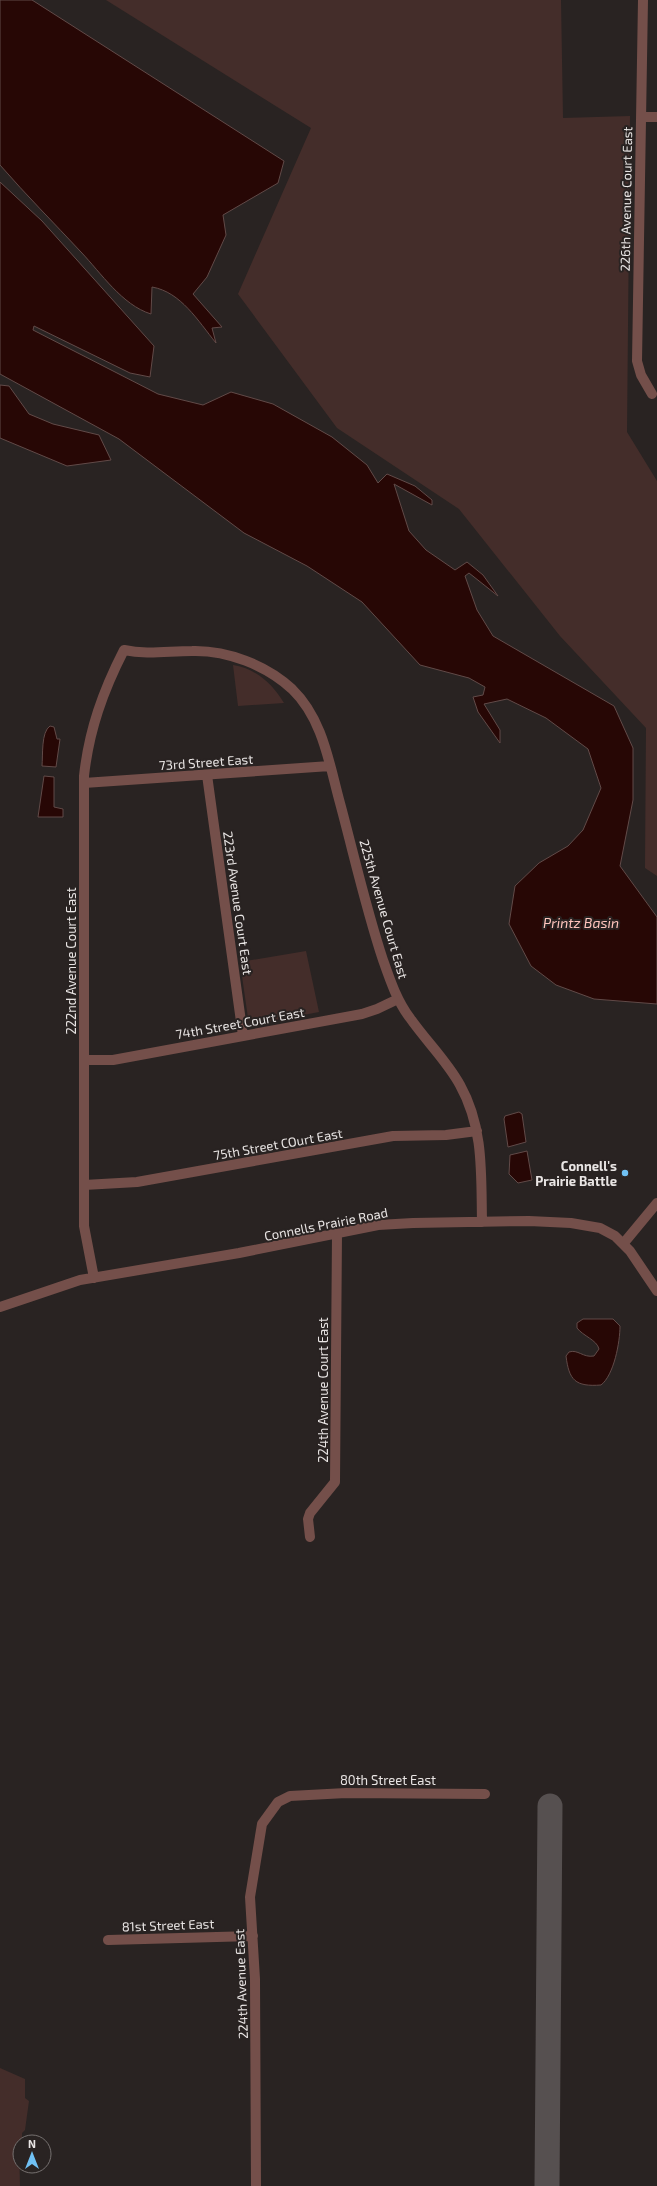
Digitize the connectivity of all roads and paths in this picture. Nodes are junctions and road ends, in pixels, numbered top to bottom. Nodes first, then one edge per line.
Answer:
1 (643, 0) edge
2 (641, 117) junction
3 (657, 117) edge
4 (652, 394) dead end
5 (124, 650) joint
6 (330, 766) junction
7 (207, 775) junction
8 (84, 783) junction
9 (398, 999) junction
10 (243, 1036) junction
11 (84, 1060) junction
12 (478, 1131) junction
13 (84, 1186) junction
14 (657, 1203) edge
15 (482, 1222) junction
16 (337, 1234) junction
17 (623, 1244) junction
18 (94, 1278) junction
19 (657, 1291) edge
20 (0, 1307) edge
21 (310, 1537) dead end
22 (485, 1794) dead end
23 (290, 1796) joint
24 (253, 1936) junction
25 (108, 1940) dead end
26 (256, 2186) edge

1 - 2 street, 226th Avenue Court East
2 - 3 street
2 - 4 street, 226th Avenue Court East
5 - 6 street, 225th Avenue Court East
5 - 8 street, 222nd Avenue Court East
6 - 7 street, 73rd Street East
6 - 9 street, 225th Avenue Court East
7 - 8 street, 73rd Street East
7 - 10 street, 223rd Avenue Court East
8 - 11 street, 222nd Avenue Court East
9 - 10 street, 74th Street Court East
9 - 12 street, 225th Avenue Court East
10 - 11 street, 74th Street Court East
11 - 13 street, 222nd Avenue Court East
12 - 13 street, 75th Street COurt East
12 - 15 street, 225th Avenue Court East
13 - 18 street, 222nd Avenue Court East
14 - 17 street
15 - 16 street, Connells Prairie Road
15 - 17 street, Connells Prairie Road
16 - 18 street, Connells Prairie Road
16 - 21 street, 224th Avenue Court East
17 - 19 street, Connells Prairie Road
18 - 20 street, Connells Prairie Road
22 - 23 street, 80th Street East
23 - 24 street, 224th Avenue East
24 - 25 street, 81st Street East
24 - 26 street, 224th Avenue East

